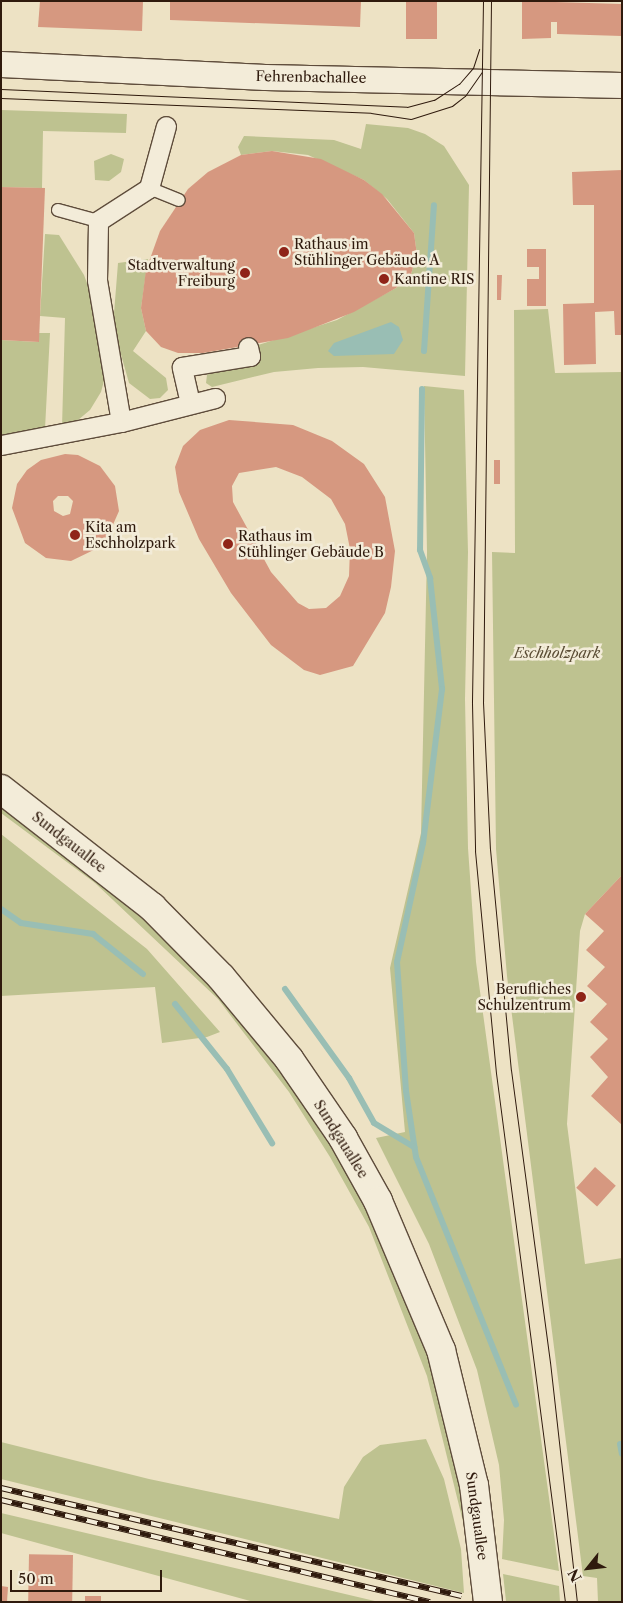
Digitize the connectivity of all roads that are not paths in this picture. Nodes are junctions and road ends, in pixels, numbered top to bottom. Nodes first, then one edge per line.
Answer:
1 (1, 64) edge
2 (622, 86) edge
3 (166, 126) dead end
4 (149, 188) junction
5 (179, 200) dead end
6 (58, 210) dead end
7 (98, 221) junction
8 (248, 347) dead end
9 (215, 398) dead end
10 (190, 403) junction
11 (121, 422) junction
12 (1, 445) edge
13 (1, 789) edge
14 (488, 1602) edge

1 - 2 street, Fehrenbachallee
3 - 4 street
4 - 5 lane
4 - 7 street
6 - 7 lane
7 - 11 street
8 - 10 street
9 - 10 street
10 - 11 street
11 - 12 street
13 - 14 street, Sundgauallee

